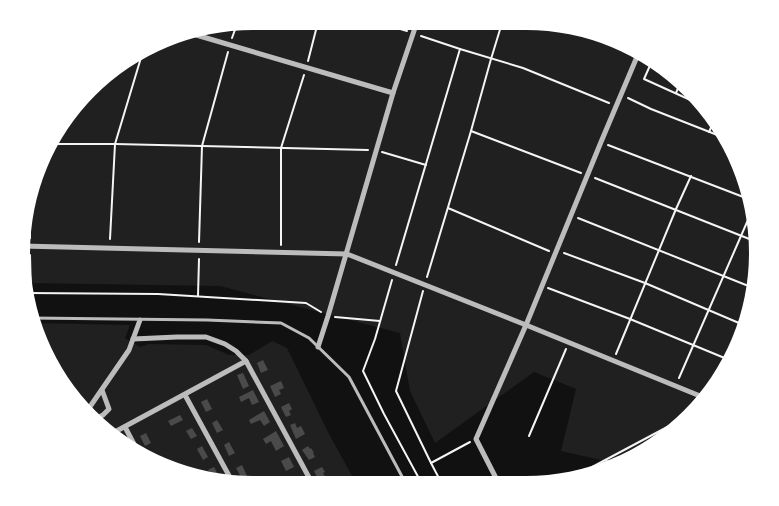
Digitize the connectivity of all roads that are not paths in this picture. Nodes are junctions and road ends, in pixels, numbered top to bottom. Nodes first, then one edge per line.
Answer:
1 (414, 30) edge
2 (200, 37) edge
3 (636, 59) edge
4 (393, 94) junction
5 (30, 246) edge
6 (347, 254) junction
7 (40, 318) edge
8 (140, 320) junction
9 (526, 325) junction
10 (133, 339) junction
11 (318, 347) junction
12 (246, 361) junction
13 (102, 390) junction
14 (185, 395) junction
15 (698, 395) edge
16 (91, 406) edge
17 (101, 416) edge
18 (125, 427) junction
19 (118, 431) edge
20 (132, 440) edge
21 (227, 474) edge
22 (308, 476) edge
23 (402, 476) edge
24 (495, 476) edge

1 - 4 street
2 - 4 street
3 - 9 street
4 - 6 street
5 - 6 street
6 - 9 street
6 - 11 street
7 - 8 lane
8 - 10 street
8 - 11 lane
9 - 15 street
9 - 24 street
10 - 12 street
10 - 13 street
11 - 23 lane
12 - 14 street
12 - 22 street
13 - 16 street
13 - 17 street
14 - 18 street
14 - 21 street
18 - 19 street
18 - 20 street

